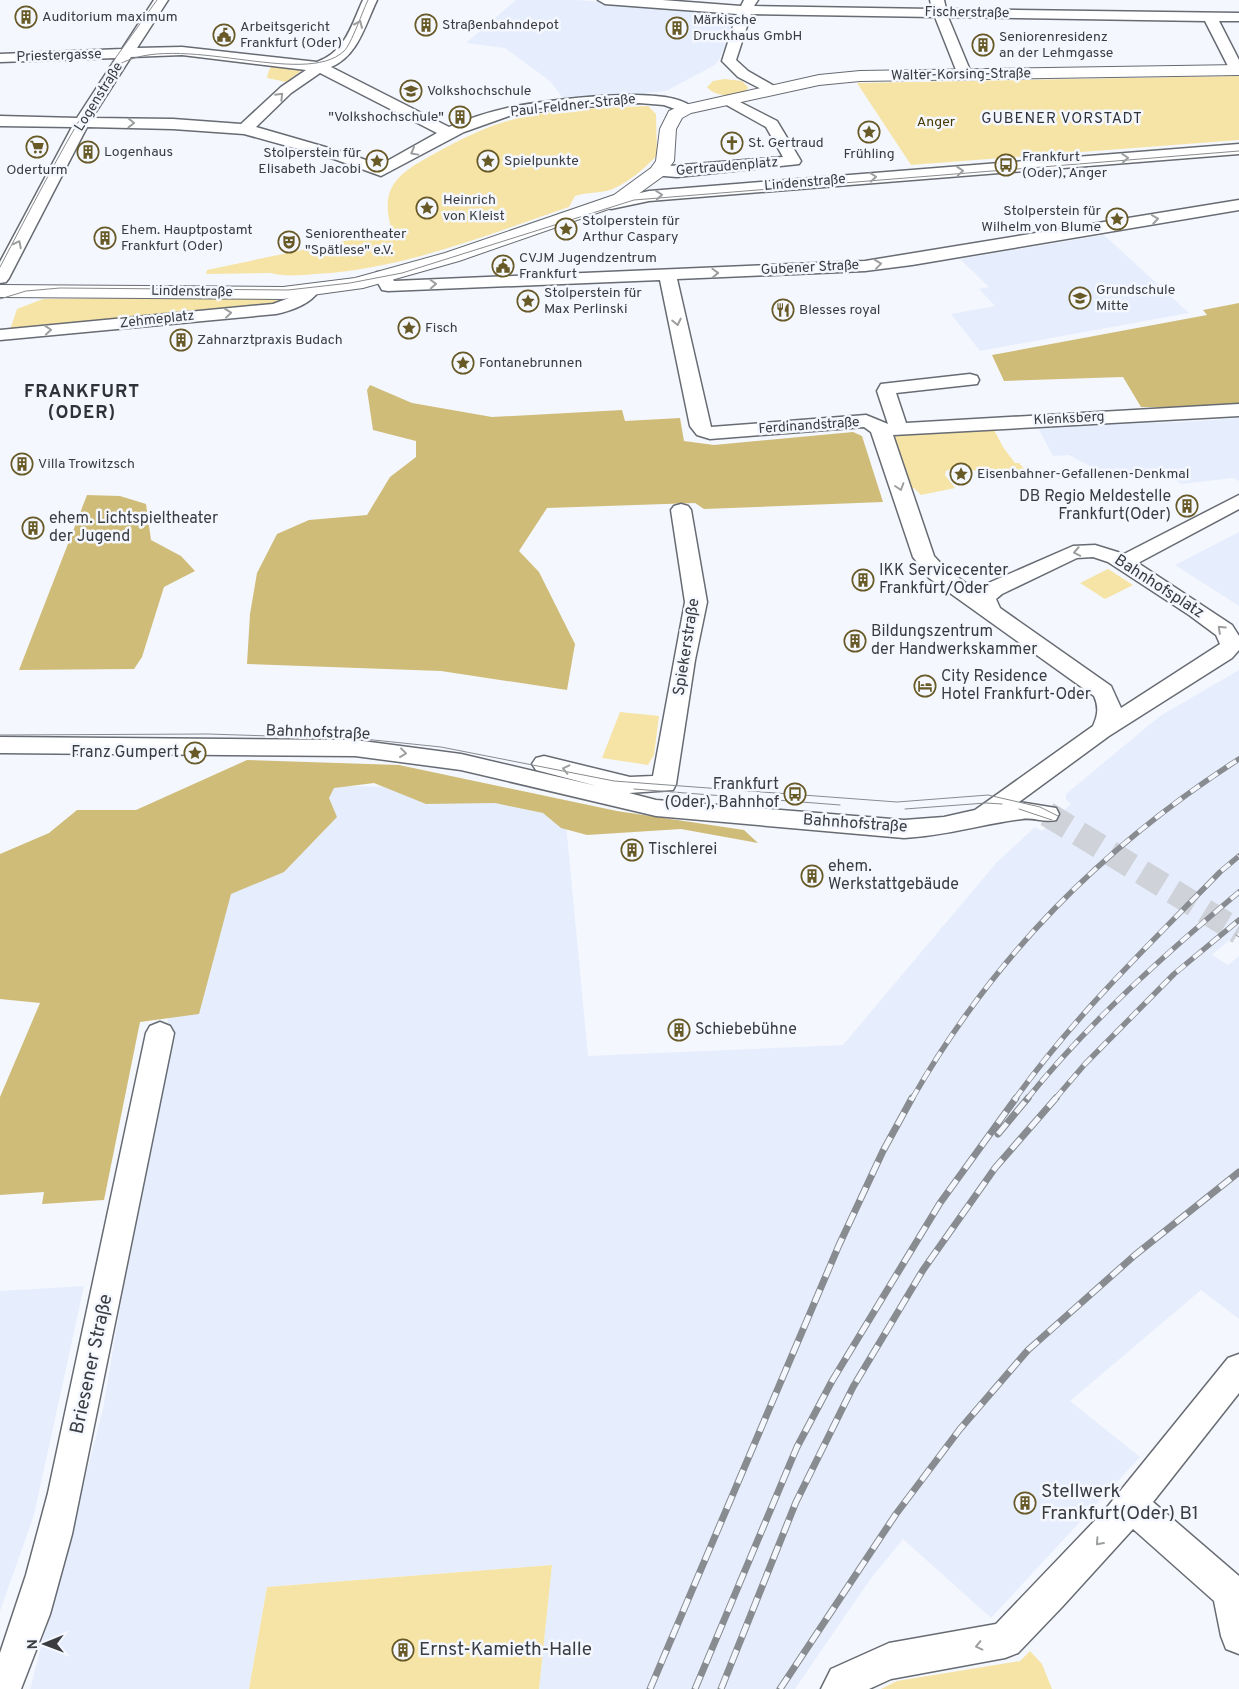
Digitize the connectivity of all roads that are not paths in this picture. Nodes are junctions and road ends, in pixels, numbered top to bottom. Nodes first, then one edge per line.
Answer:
1 (155, 0) edge
2 (162, 0) edge
3 (370, 0) edge
4 (605, 0) edge
5 (748, 5) edge
6 (938, 6) edge
7 (1210, 17) junction
8 (1239, 17) edge
9 (122, 53) junction
10 (0, 58) edge
11 (319, 67) junction
12 (1238, 70) edge
13 (965, 75) junction
14 (770, 90) junction
15 (728, 100) junction
16 (686, 109) junction
17 (0, 121) edge
18 (77, 122) junction
19 (245, 129) junction
20 (448, 133) junction
21 (1239, 149) edge
22 (657, 172) junction
23 (611, 204) junction
24 (1239, 205) edge
25 (0, 243) edge
26 (667, 274) junction
27 (0, 279) edge
28 (386, 281) junction
29 (0, 291) edge
30 (310, 291) junction
31 (0, 335) edge
32 (970, 380) dead end
33 (1239, 410) edge
34 (890, 430) junction
35 (1239, 501) edge
36 (681, 510) dead end
37 (1123, 563) junction
38 (991, 614) junction
39 (1112, 719) junction
40 (0, 731) edge
41 (0, 745) edge
42 (1050, 770) junction
43 (664, 784) joint
44 (630, 786) junction
45 (571, 788) junction
46 (724, 814) junction
47 (984, 816) junction
48 (160, 1033) dead end
49 (1239, 1368) edge
50 (1130, 1504) junction
51 (1234, 1593) edge
52 (1239, 1636) edge
53 (3, 1689) edge
54 (839, 1689) edge

1 - 9 street, Logenstraße
2 - 9 street, Logenstraße
11 -> 3 street
4 - 5 street, Fischerstraße
5 - 6 street, Fischerstraße
5 - 14 street
6 - 7 street, Fischerstraße
6 - 13 street
7 - 8 street, Fischerstraße
7 - 12 street
9 - 10 street, Priestergasse
9 - 11 street, Priestergasse
9 - 18 street, Logenstraße
19 -> 11 street
11 - 20 street
12 - 13 street, Walter-Korsing-Straße
13 - 14 street, Walter-Korsing-Straße
14 - 15 street, Walter-Korsing-Straße
15 - 16 street, Walter-Korsing-Straße
15 - 22 street, Gertraudenplatz
16 - 20 street, Paul-Feldner-Straße
16 - 22 street
17 - 18 street
18 -> 19 street
18 - 25 street, Logenstraße
27 -> 18 street, Logenstraße
20 -> 19 street, Paul-Feldner-Straße
23 -> 21 street, Lindenstraße
22 - 23 street
23 - 28 street, Lindenstraße
26 -> 24 street, Gubener Straße
28 -> 26 street, Gubener Straße
26 -> 34 street, Ferdinandstraße
27 - 28 street, Lindenstraße
28 - 30 street, Lindenstraße
29 - 30 street, Lindenstraße
31 -> 30 street, Zehmeplatz
32 - 34 street
33 - 34 street, Klenksberg
34 -> 38 street, Ferdinandstraße
35 - 37 street
36 - 43 street, Spiekerstraße
37 -> 38 street, Bahnhofsplatz
39 -> 37 street, Bahnhofsplatz
38 - 39 street
39 - 42 street, Bahnhofsplatz
44 -> 40 street, Bahnhofstraße
41 -> 45 street, Bahnhofstraße
42 - 47 street, Bahnhofstraße
42 - 47 street, Bahnhofstraße
43 - 44 street, Bahnhofstraße
44 - 45 street, Bahnhofstraße
44 - 46 street, Bahnhofstraße
45 - 46 street, Bahnhofstraße
46 - 47 street, Bahnhofstraße
48 - 53 street, Briesener Straße
49 - 50 street
50 - 51 street
50 -> 54 street
51 - 52 street

